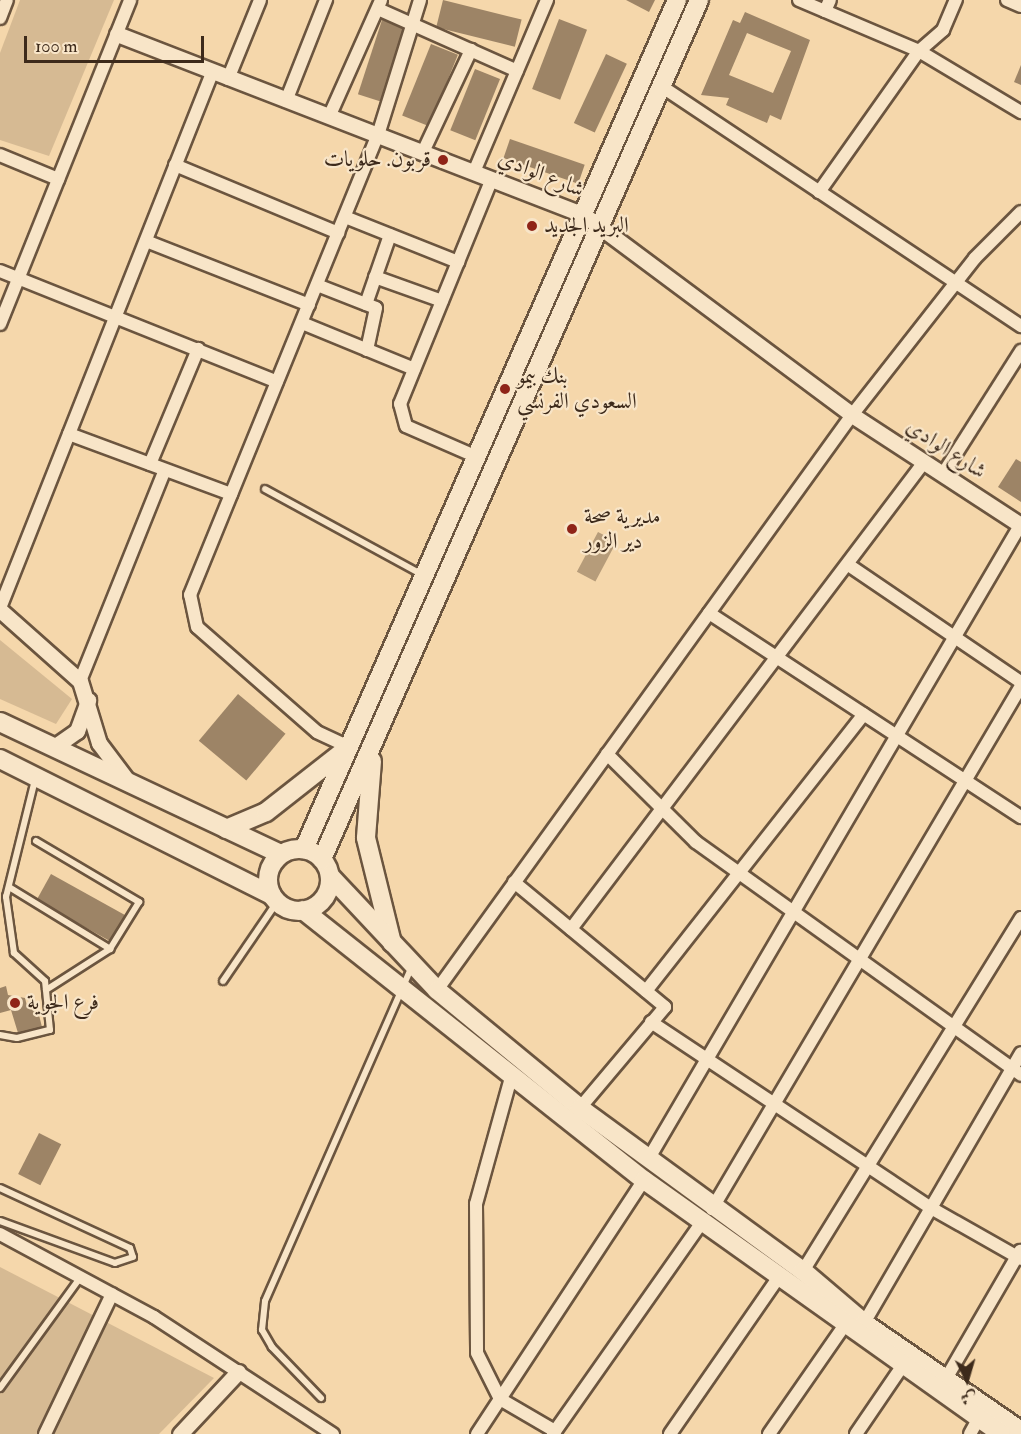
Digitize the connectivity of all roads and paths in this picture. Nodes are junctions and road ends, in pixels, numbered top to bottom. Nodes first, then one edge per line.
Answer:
1 (7, 0) edge
2 (130, 0) edge
3 (260, 0) edge
4 (326, 0) edge
5 (420, 0) edge
6 (547, 0) edge
7 (677, 0) edge
8 (699, 0) edge
9 (799, 0) edge
10 (956, 0) edge
11 (1007, 0) edge
12 (380, 4) edge
13 (828, 6) edge
14 (1021, 6) edge
15 (0, 18) edge
16 (414, 25) junction
17 (117, 34) junction
18 (471, 50) junction
19 (919, 51) junction
20 (517, 71) junction
21 (213, 73) junction
22 (228, 79) junction
23 (661, 86) junction
24 (286, 101) junction
25 (1021, 112) edge
26 (329, 117) junction
27 (378, 135) junction
28 (423, 152) junction
29 (0, 154) edge
30 (175, 165) junction
31 (474, 172) junction
32 (58, 179) junction
33 (492, 179) junction
34 (819, 192) junction
35 (1021, 212) edge
36 (584, 215) junction
37 (345, 217) junction
38 (600, 226) junction
39 (338, 233) junction
40 (390, 235) junction
41 (146, 241) junction
42 (458, 262) junction
43 (0, 271) edge
44 (375, 276) junction
45 (18, 279) junction
46 (317, 285) junction
47 (958, 285) junction
48 (442, 302) junction
49 (366, 304) junction
50 (309, 305) junction
51 (116, 317) junction
52 (302, 322) junction
53 (0, 324) edge
54 (1021, 326) edge
55 (198, 349) junction
56 (367, 350) junction
57 (1021, 351) edge
58 (414, 369) junction
59 (277, 382) junction
60 (852, 415) junction
61 (69, 434) junction
62 (477, 457) junction
63 (924, 462) junction
64 (150, 464) junction
65 (165, 470) junction
66 (943, 474) junction
67 (265, 489) dead end
68 (231, 494) junction
69 (1021, 525) edge
70 (850, 566) junction
71 (424, 575) junction
72 (0, 609) edge
73 (709, 612) junction
74 (955, 637) junction
75 (778, 658) junction
76 (80, 681) junction
77 (1021, 684) edge
78 (88, 700) junction
79 (864, 714) junction
80 (0, 722) edge
81 (376, 735) junction
82 (897, 736) junction
83 (54, 747) junction
84 (349, 747) junction
85 (607, 754) junction
86 (4, 763) edge
87 (36, 776) junction
88 (965, 781) junction
89 (129, 782) junction
90 (662, 810) junction
91 (1021, 817) edge
92 (226, 830) junction
93 (36, 840) dead end
94 (304, 849) junction
95 (280, 854) junction
96 (326, 867) junction
97 (739, 872) junction
98 (514, 882) junction
99 (9, 886) junction
100 (6, 897) junction
101 (274, 899) junction
102 (0, 907) edge
103 (303, 910) junction
104 (794, 912) junction
105 (1021, 918) edge
106 (571, 929) junction
107 (394, 947) junction
108 (110, 949) junction
109 (860, 959) junction
110 (413, 966) junction
111 (223, 981) dead end
112 (404, 988) junction
113 (46, 990) junction
114 (437, 990) junction
115 (645, 991) junction
116 (651, 1023) junction
117 (955, 1025) junction
118 (0, 1035) edge
119 (1021, 1053) edge
120 (707, 1060) junction
121 (1016, 1072) edge
122 (512, 1074) junction
123 (774, 1105) junction
124 (580, 1108) junction
125 (650, 1158) junction
126 (868, 1166) junction
127 (644, 1180) junction
128 (0, 1188) edge
129 (931, 1208) junction
130 (707, 1216) junction
131 (0, 1221) edge
132 (0, 1234) edge
133 (1020, 1255) edge
134 (803, 1271) junction
135 (81, 1277) junction
136 (778, 1278) junction
137 (112, 1294) junction
138 (864, 1323) junction
139 (844, 1326) junction
140 (903, 1365) junction
141 (238, 1372) junction
142 (947, 1377) junction
143 (0, 1388) edge
144 (321, 1398) dead end
145 (500, 1399) junction
146 (975, 1426) edge
147 (1015, 1430) edge
148 (554, 1432) edge
149 (45, 1434) edge
150 (180, 1434) edge
151 (333, 1434) edge
152 (477, 1434) edge
153 (670, 1434) edge
154 (769, 1434) edge
155 (856, 1434) edge

1 - 15 street
2 - 17 street
3 - 22 street
4 - 24 street
5 - 16 street
6 - 20 street
7 - 36 main road
8 - 23 main road
9 - 13 street
10 - 19 street
11 - 14 street
12 - 16 street
12 - 26 street
13 - 19 street
16 - 18 street
16 - 27 street
17 - 21 street, شارع الوادي
17 - 32 street
18 - 20 street
18 - 28 street
19 - 25 street
19 - 34 street
20 - 31 street
21 - 22 street, شارع الوادي
21 - 30 street
22 - 24 street, شارع الوادي
23 - 34 street
23 - 38 main road
24 - 26 street, شارع الوادي
26 - 27 street, شارع الوادي
27 - 28 street, شارع الوادي
27 - 37 street
28 - 31 street, شارع الوادي
29 - 32 street
30 - 39 street
30 - 41 street
31 - 33 street, شارع الوادي
32 - 45 street
33 - 36 street, شارع الوادي
33 - 42 street
34 - 47 street
35 - 47 street
36 - 38 street, شارع الوادي
36 - 62 main road
37 - 39 street
37 - 40 street
38 - 60 street, شارع الوادي
38 - 81 main road
39 - 46 street
40 - 42 street
40 - 44 street
41 - 50 street
41 - 51 street
42 - 48 street
43 - 45 street
44 - 48 street
44 - 49 street
45 - 51 street
45 - 53 street
46 - 49 street
46 - 50 street
47 - 54 street
47 - 60 street
48 - 58 street
49 - 56 street
50 - 52 street
51 - 55 street
51 - 61 street
52 - 56 street
52 - 59 street
55 - 59 street
55 - 64 street
56 - 58 street
57 - 66 street
58 - 62 street
59 - 68 street
60 - 63 street, شارع الوادي
60 - 73 street
61 - 64 street
61 - 72 street
62 - 71 main road
63 - 66 street, شارع الوادي
63 - 70 street
64 - 65 street
65 - 68 street
65 - 76 street
66 - 69 street, شارع الوادي
67 - 71 lane
68 - 84 street
69 - 74 street
70 - 74 street
70 - 75 street
71 - 84 main road
72 - 76 street
73 - 75 street
73 - 85 street
74 - 77 street
74 - 82 street
75 - 79 street
75 - 90 street
76 - 78 street
77 - 88 street
78 - 83 street
78 - 89 street
79 - 82 street
79 - 97 street
80 - 83 main road
81 - 96 main road
81 - 107 main road
82 - 88 street
82 - 104 street
83 - 89 main road
84 - 92 main road
84 - 94 main road
85 - 90 street
85 - 98 street
86 - 87 main road
87 - 99 lane
87 - 101 main road
88 - 91 street
88 - 109 street
89 - 92 main road
90 - 97 street
90 - 106 street
92 - 95 main road
93 - 108 lane
94 - 95 main road
94 - 96 main road
95 - 101 main road
96 - 103 main road
96 - 107 main road
97 - 104 street
97 - 115 street
98 - 106 street
98 - 114 street
99 - 100 lane
99 - 108 lane
100 - 102 lane
100 - 113 lane
101 - 103 main road
101 - 111 lane
103 - 112 main road
104 - 109 street
104 - 120 street
105 - 117 street
106 - 115 street
107 - 110 main road
108 - 113 lane
109 - 117 street
109 - 123 street
110 - 112 lane
110 - 114 main road
112 - 122 main road
112 - 144 lane
113 - 118 lane
114 - 124 main road
115 - 116 street
116 - 120 street
116 - 124 street
117 - 121 street
117 - 126 street
119 - 121 street
120 - 123 street
120 - 125 street
121 - 129 street
122 - 127 main road
122 - 145 street
123 - 126 street
123 - 130 street
124 - 125 main road
125 - 130 main road
126 - 129 street
126 - 134 street
127 - 130 main road
127 - 145 street
128 - 131 lane
129 - 133 street
129 - 138 street
130 - 134 main road
130 - 136 main road
130 - 148 street
132 - 135 street
133 - 142 street
134 - 138 main road
135 - 137 street
135 - 143 lane
136 - 139 main road
136 - 153 street
137 - 141 street
137 - 149 street
138 - 142 main road
139 - 140 main road
139 - 154 street
140 - 146 main road
140 - 155 street
141 - 150 street
141 - 151 street
142 - 147 main road
145 - 148 street
145 - 152 street
146 - 147 main road

